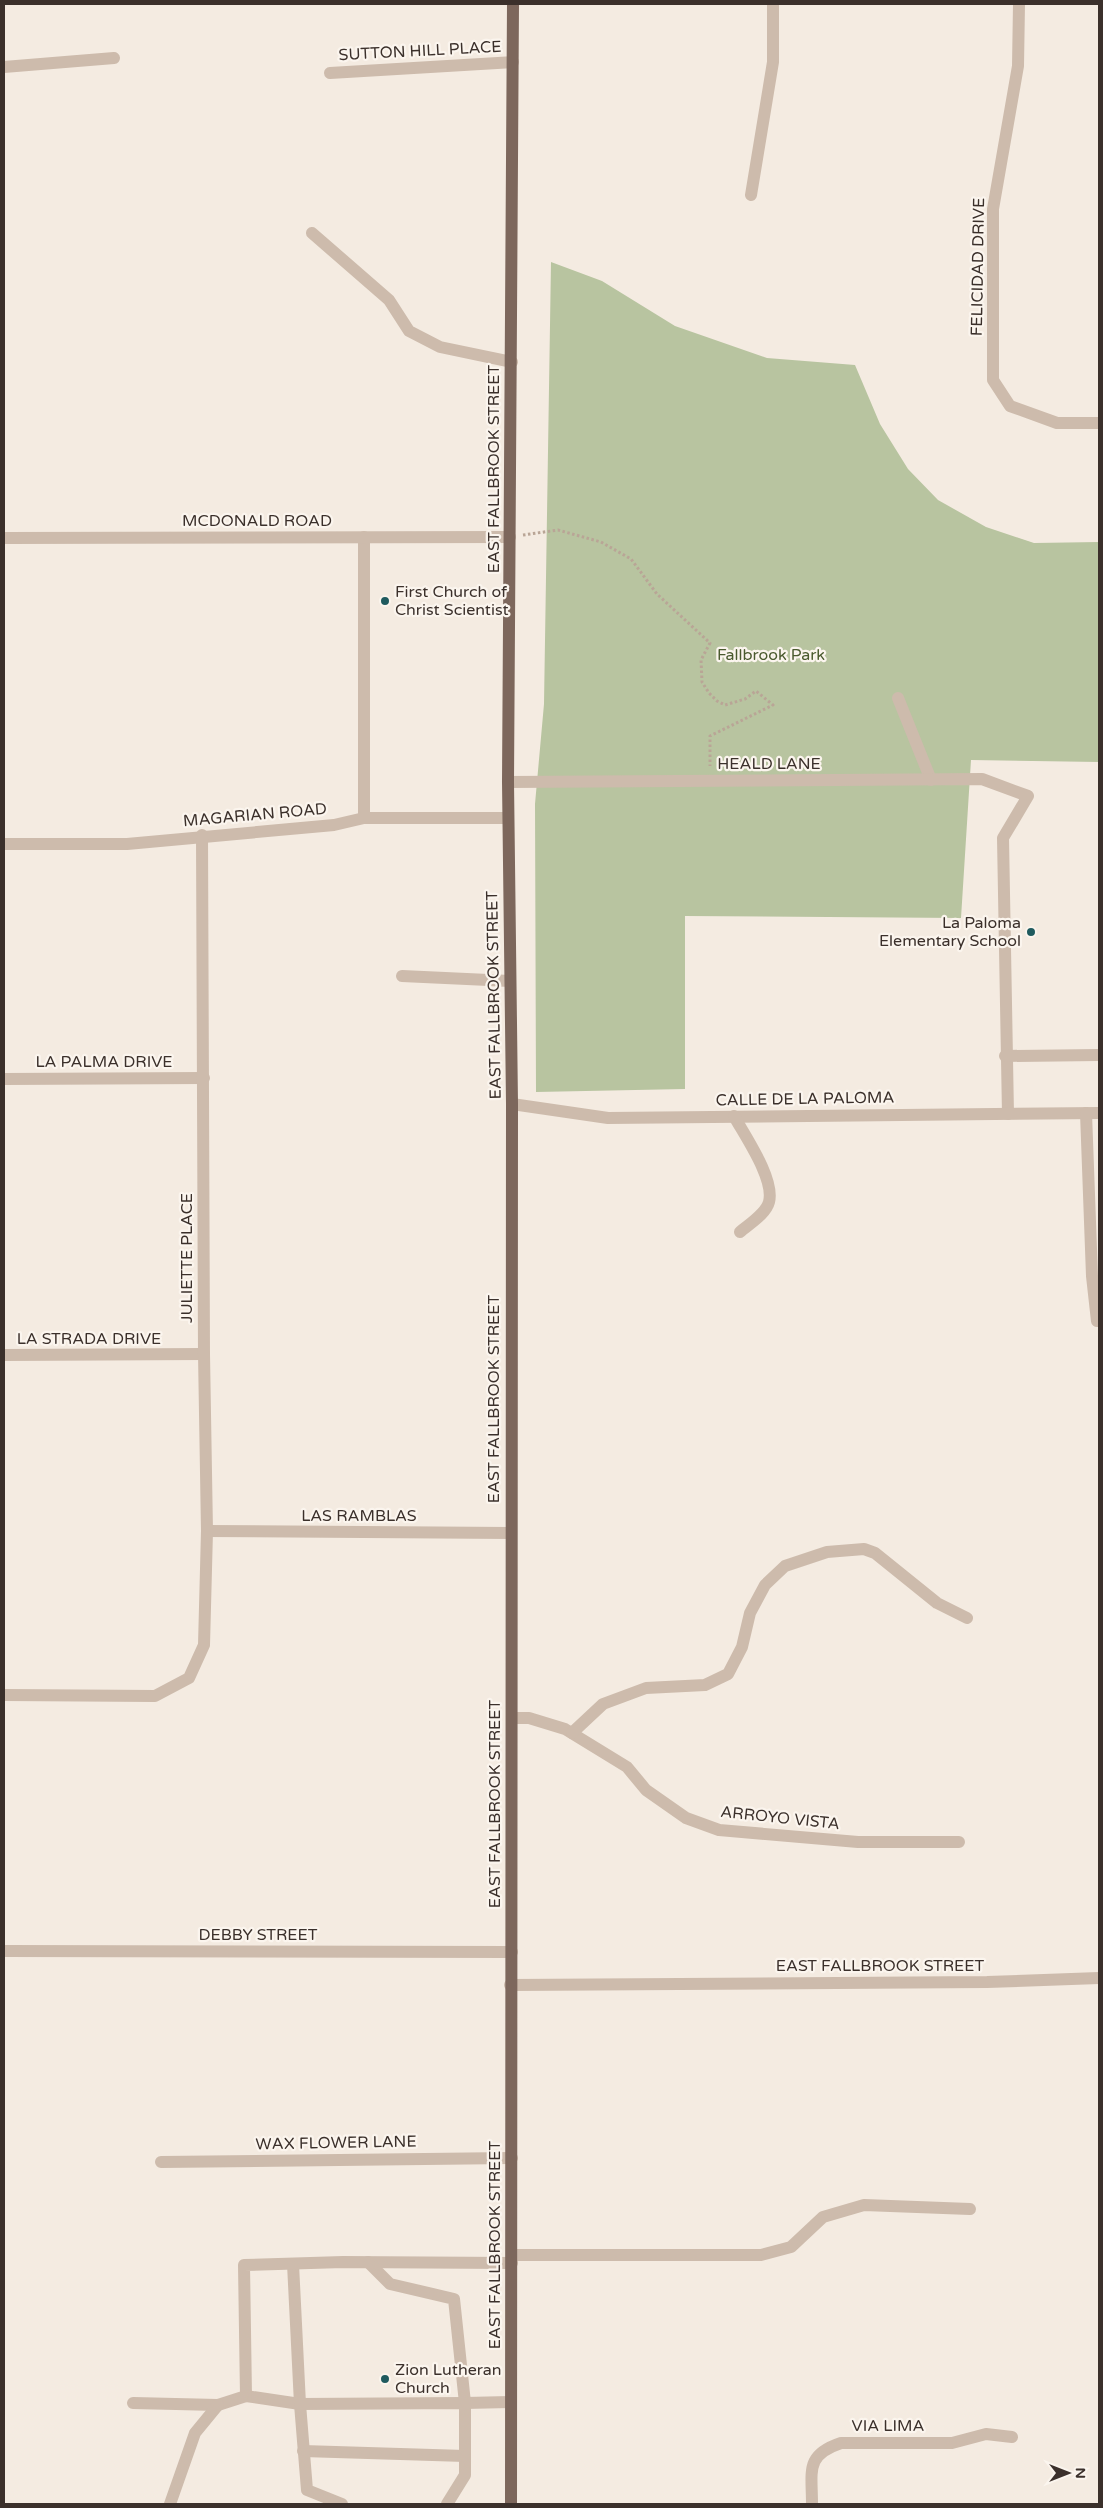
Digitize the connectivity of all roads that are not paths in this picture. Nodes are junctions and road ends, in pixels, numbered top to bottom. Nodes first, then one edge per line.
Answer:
1 (513, 4) edge
2 (773, 4) edge
3 (1019, 4) edge
4 (114, 58) dead end
5 (513, 62) junction
6 (4, 67) edge
7 (330, 73) dead end
8 (751, 195) dead end
9 (312, 233) dead end
10 (512, 362) junction
11 (1099, 423) edge
12 (364, 536) junction
13 (510, 536) junction
14 (4, 538) edge
15 (898, 698) dead end
16 (931, 780) junction
17 (508, 782) junction
18 (364, 818) junction
19 (508, 818) junction
20 (202, 835) junction
21 (4, 844) edge
22 (402, 976) dead end
23 (510, 981) junction
24 (1099, 1055) edge
25 (1005, 1056) junction
26 (204, 1078) junction
27 (4, 1079) edge
28 (512, 1104) junction
29 (1093, 1113) edge
30 (1008, 1114) junction
31 (734, 1116) junction
32 (740, 1232) dead end
33 (1096, 1321) dead end
34 (204, 1354) junction
35 (4, 1355) edge
36 (207, 1531) junction
37 (510, 1533) junction
38 (967, 1618) dead end
39 (4, 1695) edge
40 (512, 1718) junction
41 (572, 1733) junction
42 (959, 1842) dead end
43 (4, 1950) edge
44 (512, 1952) junction
45 (1099, 1978) edge
46 (510, 1985) junction
47 (512, 2158) junction
48 (161, 2162) dead end
49 (970, 2208) dead end
50 (512, 2259) junction
51 (368, 2262) junction
52 (292, 2264) junction
53 (246, 2396) junction
54 (511, 2402) junction
55 (133, 2403) dead end
56 (465, 2403) junction
57 (300, 2404) junction
58 (218, 2405) junction
59 (1012, 2436) dead end
60 (303, 2451) junction
61 (465, 2456) junction
62 (170, 2504) edge
63 (342, 2504) edge
64 (447, 2504) edge
65 (511, 2504) edge
66 (812, 2504) edge

1 - 5 main road, EAST FALLBROOK STREET
2 - 8 street
3 - 11 street, FELICIDAD DRIVE
4 - 6 street
5 - 7 street, SUTTON HILL PLACE
5 - 10 main road, EAST FALLBROOK STREET
9 - 10 street
10 - 13 main road, EAST FALLBROOK STREET
12 - 13 street, MCDONALD ROAD
12 - 14 street, MCDONALD ROAD
12 - 18 street
13 - 17 main road, EAST FALLBROOK STREET
15 - 16 street
16 - 17 street, HEALD LANE
16 - 25 street, HEALD LANE
17 - 19 main road, EAST FALLBROOK STREET
18 - 19 street, MAGARIAN ROAD
18 - 20 street, MAGARIAN ROAD
19 - 23 main road, EAST FALLBROOK STREET
20 - 21 street, MAGARIAN ROAD
20 - 26 street, JULIETTE PLACE
22 - 23 street
23 - 28 main road, EAST FALLBROOK STREET
24 - 25 street
25 - 30 street
26 - 27 street, LA PALMA DRIVE
26 - 34 street, JULIETTE PLACE
28 - 31 street, CALLE DE LA PALOMA
28 - 37 main road, EAST FALLBROOK STREET
29 - 30 street, CALLE DE LA PALOMA
29 - 33 street
30 - 31 street, CALLE DE LA PALOMA
31 - 32 street
34 - 35 street, LA STRADA DRIVE
34 - 36 street, JULIETTE PLACE
36 - 37 street, LAS RAMBLAS
36 - 39 street, JULIETTE PLACE
37 - 40 main road, EAST FALLBROOK STREET
38 - 41 street
40 - 41 street, ARROYO VISTA
40 - 44 main road, EAST FALLBROOK STREET
41 - 42 street, ARROYO VISTA
43 - 44 street, DEBBY STREET
44 - 46 main road, EAST FALLBROOK STREET
45 - 46 street, EAST FALLBROOK STREET
46 - 47 main road, EAST FALLBROOK STREET
47 - 48 street, WAX FLOWER LANE
47 - 50 main road, EAST FALLBROOK STREET
49 - 50 street
50 - 51 street
50 - 54 main road, EAST FALLBROOK STREET
51 - 52 street
51 - 56 street
52 - 53 street
52 - 57 street
53 - 57 street
53 - 58 street
54 - 56 street
54 - 65 main road, EAST FALLBROOK STREET
55 - 58 street
56 - 57 street
56 - 61 street
57 - 60 street
58 - 62 street
59 - 66 street, VIA LIMA
60 - 61 street
60 - 63 street
61 - 64 street

